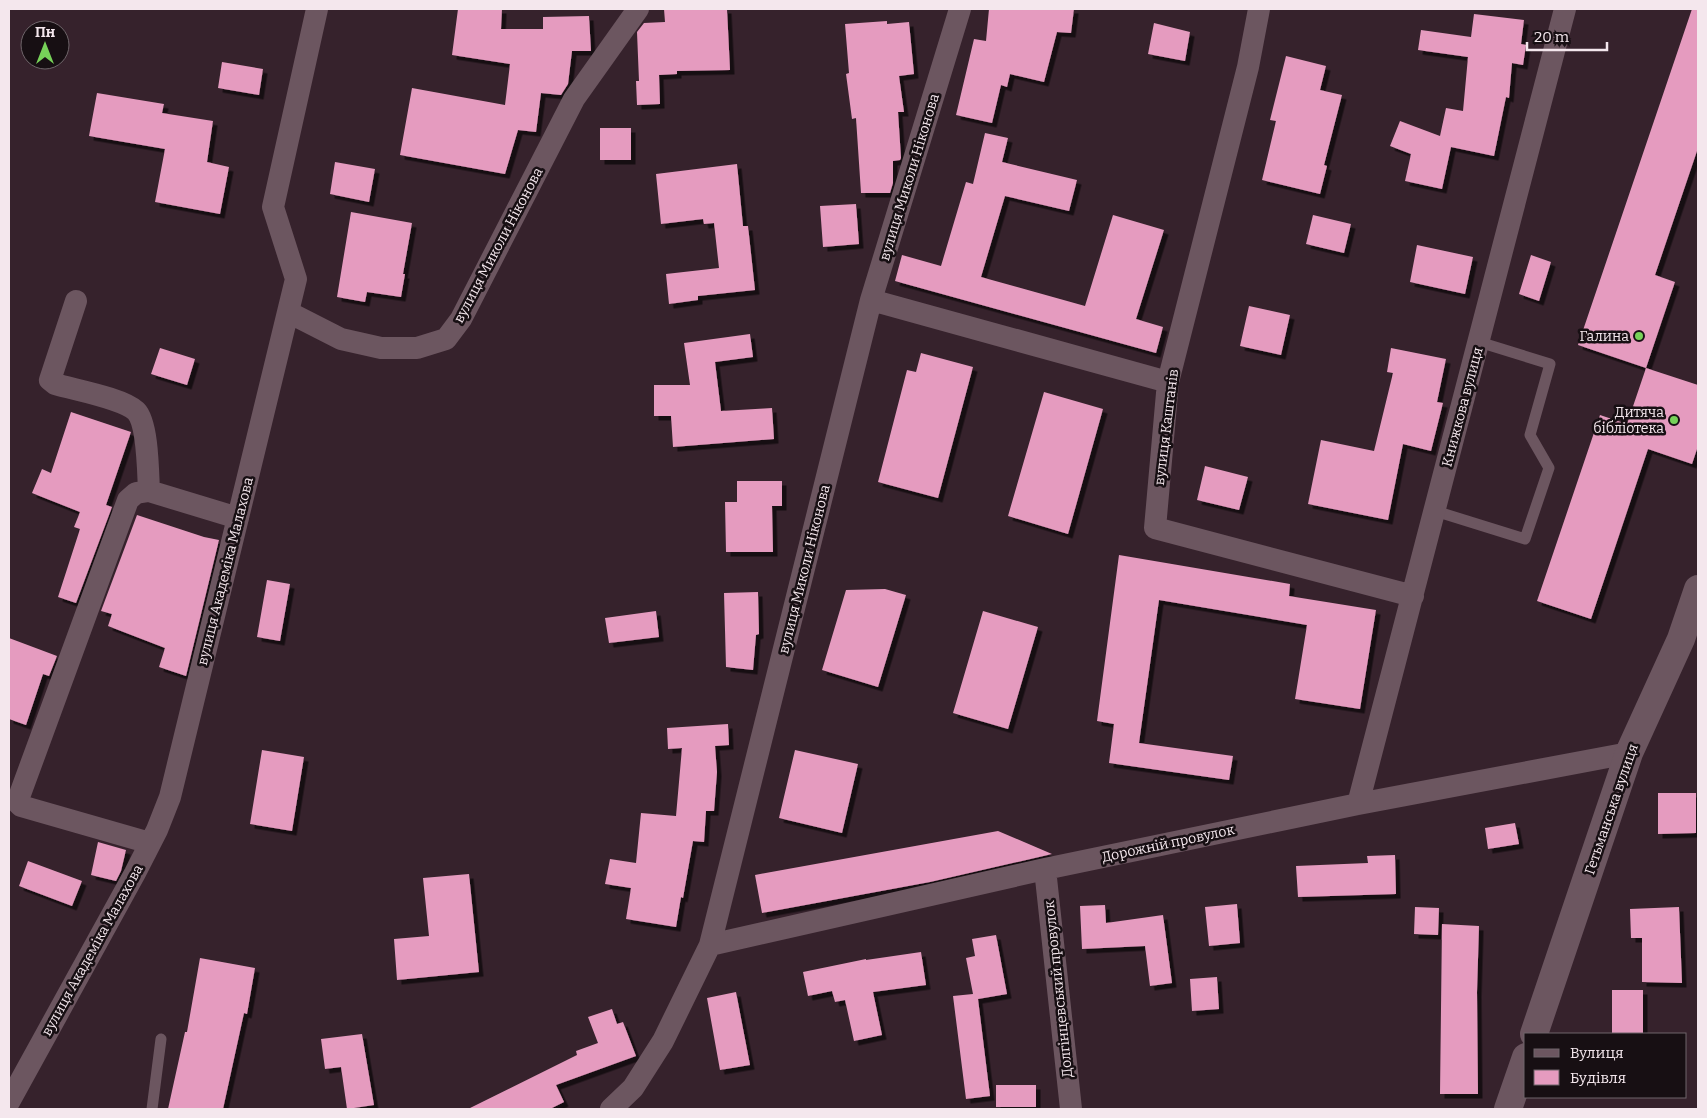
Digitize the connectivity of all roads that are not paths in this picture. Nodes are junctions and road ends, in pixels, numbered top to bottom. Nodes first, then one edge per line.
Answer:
1 (317, 9) edge
2 (638, 9) edge
3 (960, 9) edge
4 (1259, 9) edge
5 (1565, 9) edge
6 (871, 300) junction
7 (76, 301) dead end
8 (288, 312) junction
9 (1479, 342) junction
10 (1168, 382) junction
11 (149, 491) junction
12 (1435, 511) junction
13 (238, 518) junction
14 (1698, 588) edge
15 (1413, 596) junction
16 (1690, 638) edge
17 (1629, 753) junction
18 (1358, 804) junction
19 (150, 843) junction
20 (1045, 869) junction
21 (710, 945) junction
22 (1534, 1033) edge
23 (161, 1039) dead end
24 (1524, 1063) edge
25 (9, 1102) edge
26 (152, 1109) edge
27 (611, 1109) edge
28 (1071, 1109) edge
29 (1508, 1109) edge

1 - 8 street, вулиця Академіка Малахова
2 - 8 street, вулиця Миколи Ніконова
3 - 6 street, вулиця Миколи Ніконова
4 - 10 street, вулиця Каштанів
5 - 9 street, Книжкова вулиця
6 - 10 street
6 - 21 street, вулиця Миколи Ніконова
7 - 11 street
8 - 13 street, вулиця Академіка Малахова
9 - 12 street, Книжкова вулиця
9 - 12 lane
10 - 15 street, вулиця Каштанів
11 - 13 street
11 - 19 street
12 - 15 street, Книжкова вулиця
13 - 19 street, вулиця Академіка Малахова
14 - 16 street, Гетьманська вулиця
15 - 18 street, Книжкова вулиця
16 - 17 street, Гетьманська вулиця
17 - 18 street, Дорожній провулок
17 - 22 street, Гетьманська вулиця
18 - 20 street, Дорожній провулок
19 - 25 street, вулиця Академіка Малахова
20 - 21 street, Дорожній провулок
20 - 28 street, Долгінцевський провулок
21 - 27 street, вулиця Миколи Ніконова
23 - 26 lane
24 - 29 street

